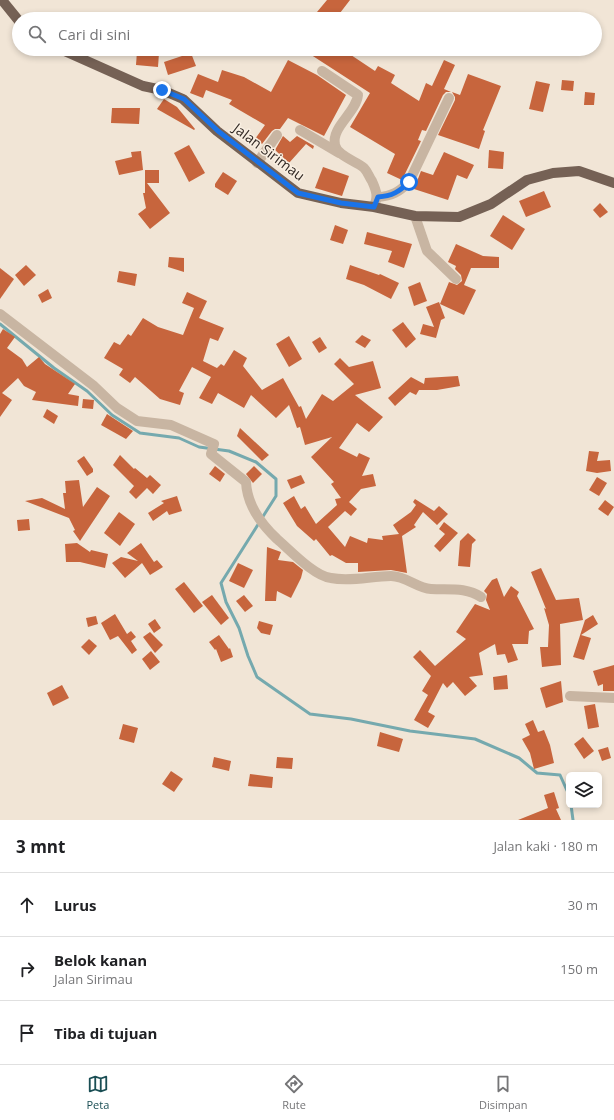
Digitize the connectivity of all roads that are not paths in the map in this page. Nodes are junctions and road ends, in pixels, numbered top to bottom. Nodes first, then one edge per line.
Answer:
1 (2, 0) edge
2 (12, 12) edge
3 (76, 56) edge
4 (322, 70) dead end
5 (449, 98) dead end
6 (300, 130) dead end
7 (277, 135) dead end
8 (338, 151) junction
9 (257, 163) junction
10 (614, 183) edge
11 (378, 197) junction
12 (374, 207) junction
13 (415, 216) junction
14 (456, 279) dead end
15 (0, 314) edge
16 (481, 597) dead end
17 (570, 696) dead end
18 (614, 698) edge

1 - 2 main road
3 - 9 main road, Jalan Sirimau
4 - 8 street
5 - 11 street
6 - 8 street
7 - 9 street
8 - 11 street
9 - 12 main road, Jalan Sirimau
10 - 13 main road, Jalan Sirimau
11 - 12 street
12 - 13 main road, Jalan Sirimau
13 - 14 street
15 - 16 street
17 - 18 street

